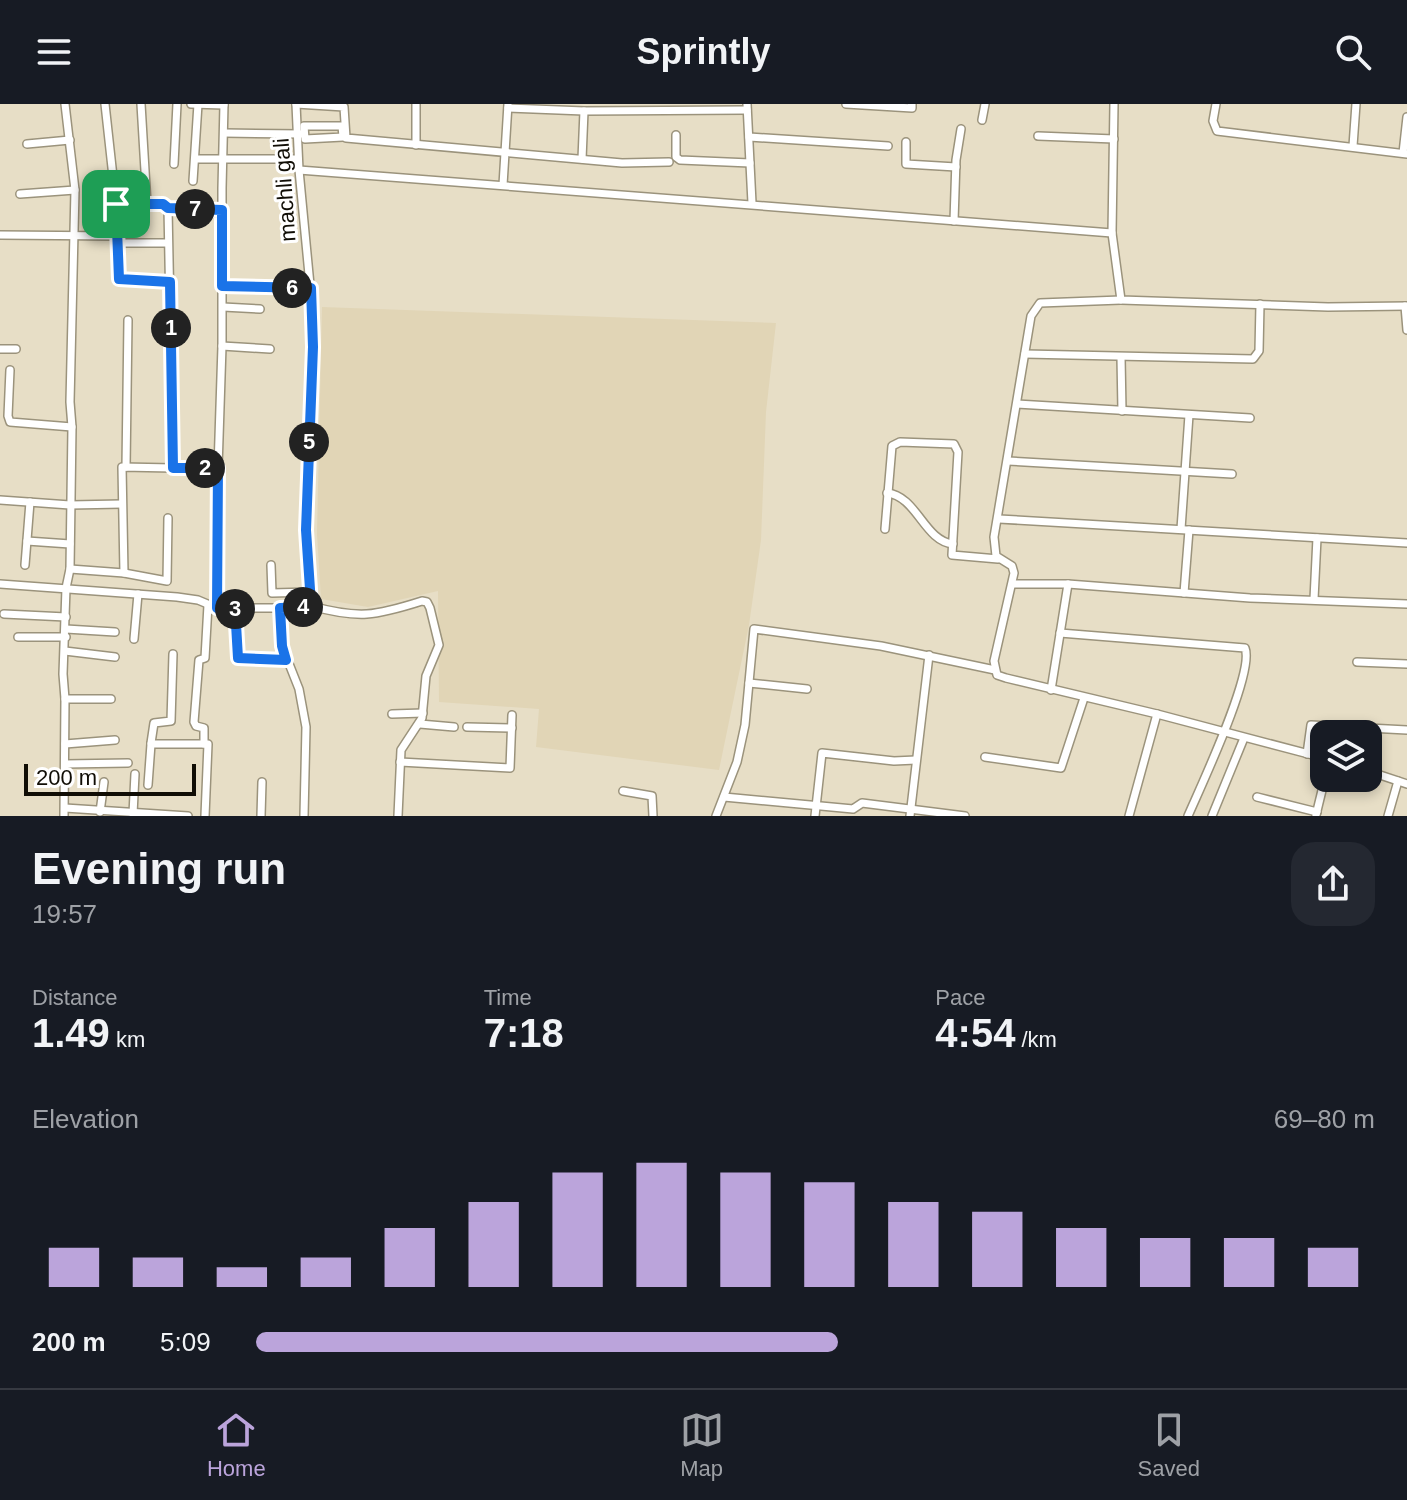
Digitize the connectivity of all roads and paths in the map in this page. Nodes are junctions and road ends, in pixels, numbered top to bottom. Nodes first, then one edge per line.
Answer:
1 (65, 104) edge
2 (74, 104) edge
3 (105, 104) edge
4 (141, 104) edge
5 (177, 104) edge
6 (191, 104) edge
7 (198, 104) edge
8 (224, 104) edge
9 (296, 104) edge
10 (416, 104) edge
11 (846, 104) edge
12 (912, 104) edge
13 (985, 104) edge
14 (1114, 104) edge
15 (1216, 104) edge
16 (1356, 104) edge
17 (508, 106) edge
18 (747, 107) edge
19 (584, 111) junction
20 (1407, 117) edge
21 (982, 120) dead end
22 (961, 129) dead end
23 (224, 133) junction
24 (301, 134) junction
25 (344, 135) junction
26 (676, 135) dead end
27 (1038, 136) dead end
28 (749, 137) junction
29 (1114, 139) junction
30 (70, 140) junction
31 (906, 142) dead end
32 (27, 144) dead end
33 (416, 145) junction
34 (888, 146) dead end
35 (1353, 146) junction
36 (506, 153) junction
37 (1405, 154) edge
38 (195, 159) junction
39 (298, 159) junction
40 (582, 159) junction
41 (223, 160) junction
42 (669, 162) dead end
43 (750, 163) junction
44 (174, 164) dead end
45 (956, 167) junction
46 (299, 170) junction
47 (193, 181) dead end
48 (503, 185) junction
49 (75, 190) junction
50 (20, 194) dead end
51 (752, 203) junction
52 (116, 204) junction
53 (147, 204) junction
54 (168, 208) junction
55 (222, 210) junction
56 (954, 221) junction
57 (1112, 233) junction
58 (0, 235) edge
59 (76, 235) junction
60 (116, 239) junction
61 (168, 243) junction
62 (170, 282) junction
63 (222, 286) junction
64 (311, 288) junction
65 (1121, 300) junction
66 (1260, 304) junction
67 (1406, 306) edge
68 (223, 307) junction
69 (260, 309) dead end
70 (128, 320) dead end
71 (1407, 330) edge
72 (222, 346) junction
73 (0, 349) edge
74 (16, 349) dead end
75 (270, 349) dead end
76 (1025, 354) junction
77 (1121, 357) junction
78 (10, 370) dead end
79 (1017, 404) junction
80 (1122, 411) junction
81 (1189, 415) junction
82 (1250, 418) dead end
83 (72, 427) junction
84 (1008, 461) junction
85 (126, 467) junction
86 (173, 468) junction
87 (218, 468) junction
88 (1186, 473) junction
89 (1232, 474) dead end
90 (887, 493) junction
91 (0, 500) edge
92 (30, 502) junction
93 (122, 504) junction
94 (70, 505) junction
95 (168, 518) dead end
96 (999, 519) junction
97 (885, 529) dead end
98 (1185, 529) junction
99 (1317, 538) junction
100 (27, 541) junction
101 (1407, 543) edge
102 (70, 544) junction
103 (953, 544) junction
104 (1000, 559) junction
105 (25, 565) dead end
106 (271, 565) dead end
107 (70, 569) junction
108 (124, 573) junction
109 (0, 584) edge
110 (1013, 584) junction
111 (1068, 584) junction
112 (66, 588) junction
113 (311, 592) junction
114 (1184, 593) junction
115 (138, 594) junction
116 (1314, 599) junction
117 (1407, 604) edge
118 (208, 605) junction
119 (311, 606) junction
120 (235, 607) junction
121 (217, 608) junction
122 (280, 608) junction
123 (4, 614) dead end
124 (66, 617) junction
125 (115, 632) dead end
126 (66, 633) junction
127 (1060, 633) junction
128 (18, 637) dead end
129 (134, 639) dead end
130 (65, 651) junction
131 (173, 654) dead end
132 (929, 655) junction
133 (115, 657) dead end
134 (286, 660) junction
135 (1357, 662) dead end
136 (1407, 664) edge
137 (995, 670) junction
138 (749, 683) junction
139 (807, 689) dead end
140 (1051, 690) junction
141 (1084, 698) junction
142 (65, 699) junction
143 (111, 699) dead end
144 (423, 713) junction
145 (392, 714) dead end
146 (1157, 714) junction
147 (512, 715) dead end
148 (420, 724) junction
149 (454, 727) dead end
150 (467, 727) dead end
151 (512, 728) junction
152 (1407, 730) edge
153 (1225, 734) junction
154 (1244, 738) junction
155 (115, 740) dead end
156 (153, 743) junction
157 (65, 744) junction
158 (204, 744) junction
159 (1307, 754) junction
160 (1310, 755) edge
161 (985, 757) dead end
162 (916, 760) junction
163 (400, 762) junction
164 (128, 763) dead end
165 (65, 764) junction
166 (135, 774) dead end
167 (1382, 775) edge
168 (104, 782) dead end
169 (262, 782) dead end
170 (1403, 782) edge
171 (148, 785) dead end
172 (623, 791) dead end
173 (1322, 792) edge
174 (724, 797) junction
175 (1257, 797) dead end
176 (65, 812) edge
177 (100, 812) junction
178 (816, 812) edge
179 (910, 812) edge
180 (133, 814) junction
181 (1316, 814) edge
182 (188, 816) edge
183 (205, 816) edge
184 (261, 816) edge
185 (304, 816) edge
186 (398, 816) edge
187 (653, 816) edge
188 (716, 816) edge
189 (965, 816) edge
190 (1129, 816) edge
191 (1188, 816) edge
192 (1212, 816) edge
193 (1388, 816) edge

1 - 2 street
1 - 30 street
3 - 52 street
4 - 53 street
5 - 44 street
6 - 7 street
7 - 8 street
7 - 38 street
8 - 23 street
9 - 24 street, machli gali
9 - 25 street
10 - 33 street
11 - 12 street
13 - 21 street
14 - 29 street
15 - 35 street
16 - 35 street
17 - 19 street
17 - 36 street
18 - 19 street
18 - 28 street
19 - 40 street
20 - 37 street
22 - 45 street
23 - 24 street
23 - 41 street
24 - 25 street
24 - 25 street
24 - 39 street, machli gali
25 - 33 street
26 - 43 street
27 - 29 street
28 - 34 street
28 - 43 street
29 - 57 street
30 - 32 street
30 - 49 street
31 - 45 street
33 - 36 street
35 - 37 street
36 - 40 street
36 - 48 street
38 - 41 street
38 - 47 street
39 - 41 street
39 - 46 street, machli gali
40 - 42 street
41 - 55 street
43 - 51 street
45 - 56 street
46 - 48 street
46 - 64 street, machli gali
48 - 51 street
49 - 50 street
49 - 59 street
51 - 56 street
52 - 53 street
52 - 60 street
53 - 54 street
54 - 55 street
54 - 61 street
55 - 63 street
56 - 57 street
57 - 65 street
58 - 59 street
59 - 60 street
59 - 83 street
60 - 61 street
60 - 62 street
61 - 62 street
62 - 86 street
63 - 64 street
63 - 68 street
64 - 113 street, machli gali
65 - 66 street
65 - 76 street
66 - 67 street
66 - 77 street
67 - 71 street
68 - 69 street
68 - 72 street
70 - 85 street
72 - 75 street
72 - 87 street
73 - 74 street
76 - 77 street
76 - 79 street
77 - 80 street
78 - 83 street
79 - 80 street
79 - 84 street
80 - 81 street
81 - 82 street
81 - 88 street
83 - 94 street
84 - 88 street
84 - 96 street
85 - 86 street
85 - 93 street
86 - 87 street
87 - 121 street
88 - 89 street
88 - 98 street
90 - 97 street
90 - 103 street
90 - 103 street
91 - 92 street
92 - 94 street
92 - 100 street
93 - 94 street
93 - 108 street
94 - 102 street
95 - 108 street
96 - 98 street
96 - 104 street
98 - 99 street
98 - 114 street
99 - 101 street
99 - 116 street
100 - 102 street
100 - 105 street
102 - 107 street
103 - 104 street
104 - 110 street
106 - 113 street
107 - 108 street
107 - 112 street
109 - 112 street
110 - 111 street
110 - 137 street
111 - 114 street
111 - 127 street
112 - 115 street
112 - 124 street
113 - 119 street, machli gali
114 - 116 street
115 - 118 street
115 - 129 street
116 - 117 street
118 - 121 street
118 - 158 street
119 - 122 street
119 - 144 street
120 - 121 street
120 - 122 street
120 - 134 street
122 - 134 street
123 - 124 street
124 - 126 street
125 - 126 street
126 - 128 street
126 - 130 street
127 - 140 street
127 - 153 street
130 - 133 street
130 - 142 street
131 - 156 street
132 - 137 street
132 - 138 street
132 - 162 street
134 - 185 street
135 - 136 street
137 - 140 street
138 - 139 street
138 - 174 street
140 - 141 street
141 - 146 street
141 - 161 street
142 - 143 street
142 - 157 street
144 - 145 street
144 - 148 street
146 - 153 street
146 - 190 street
147 - 151 street
148 - 149 street
148 - 163 street
150 - 151 street
151 - 163 street
152 - 159 street
153 - 154 street
153 - 191 street
154 - 159 street
154 - 192 street
155 - 157 street
156 - 158 street
156 - 171 street
157 - 165 street
158 - 183 street
159 - 160 street
162 - 178 street
162 - 179 street
163 - 186 street
164 - 165 street
165 - 176 street
166 - 180 street
167 - 170 street
168 - 177 street
169 - 184 street
170 - 193 street
172 - 187 street
173 - 181 street
174 - 178 street
174 - 188 street
175 - 181 street
176 - 177 street
177 - 180 street
178 - 179 street
179 - 189 street
180 - 182 street

